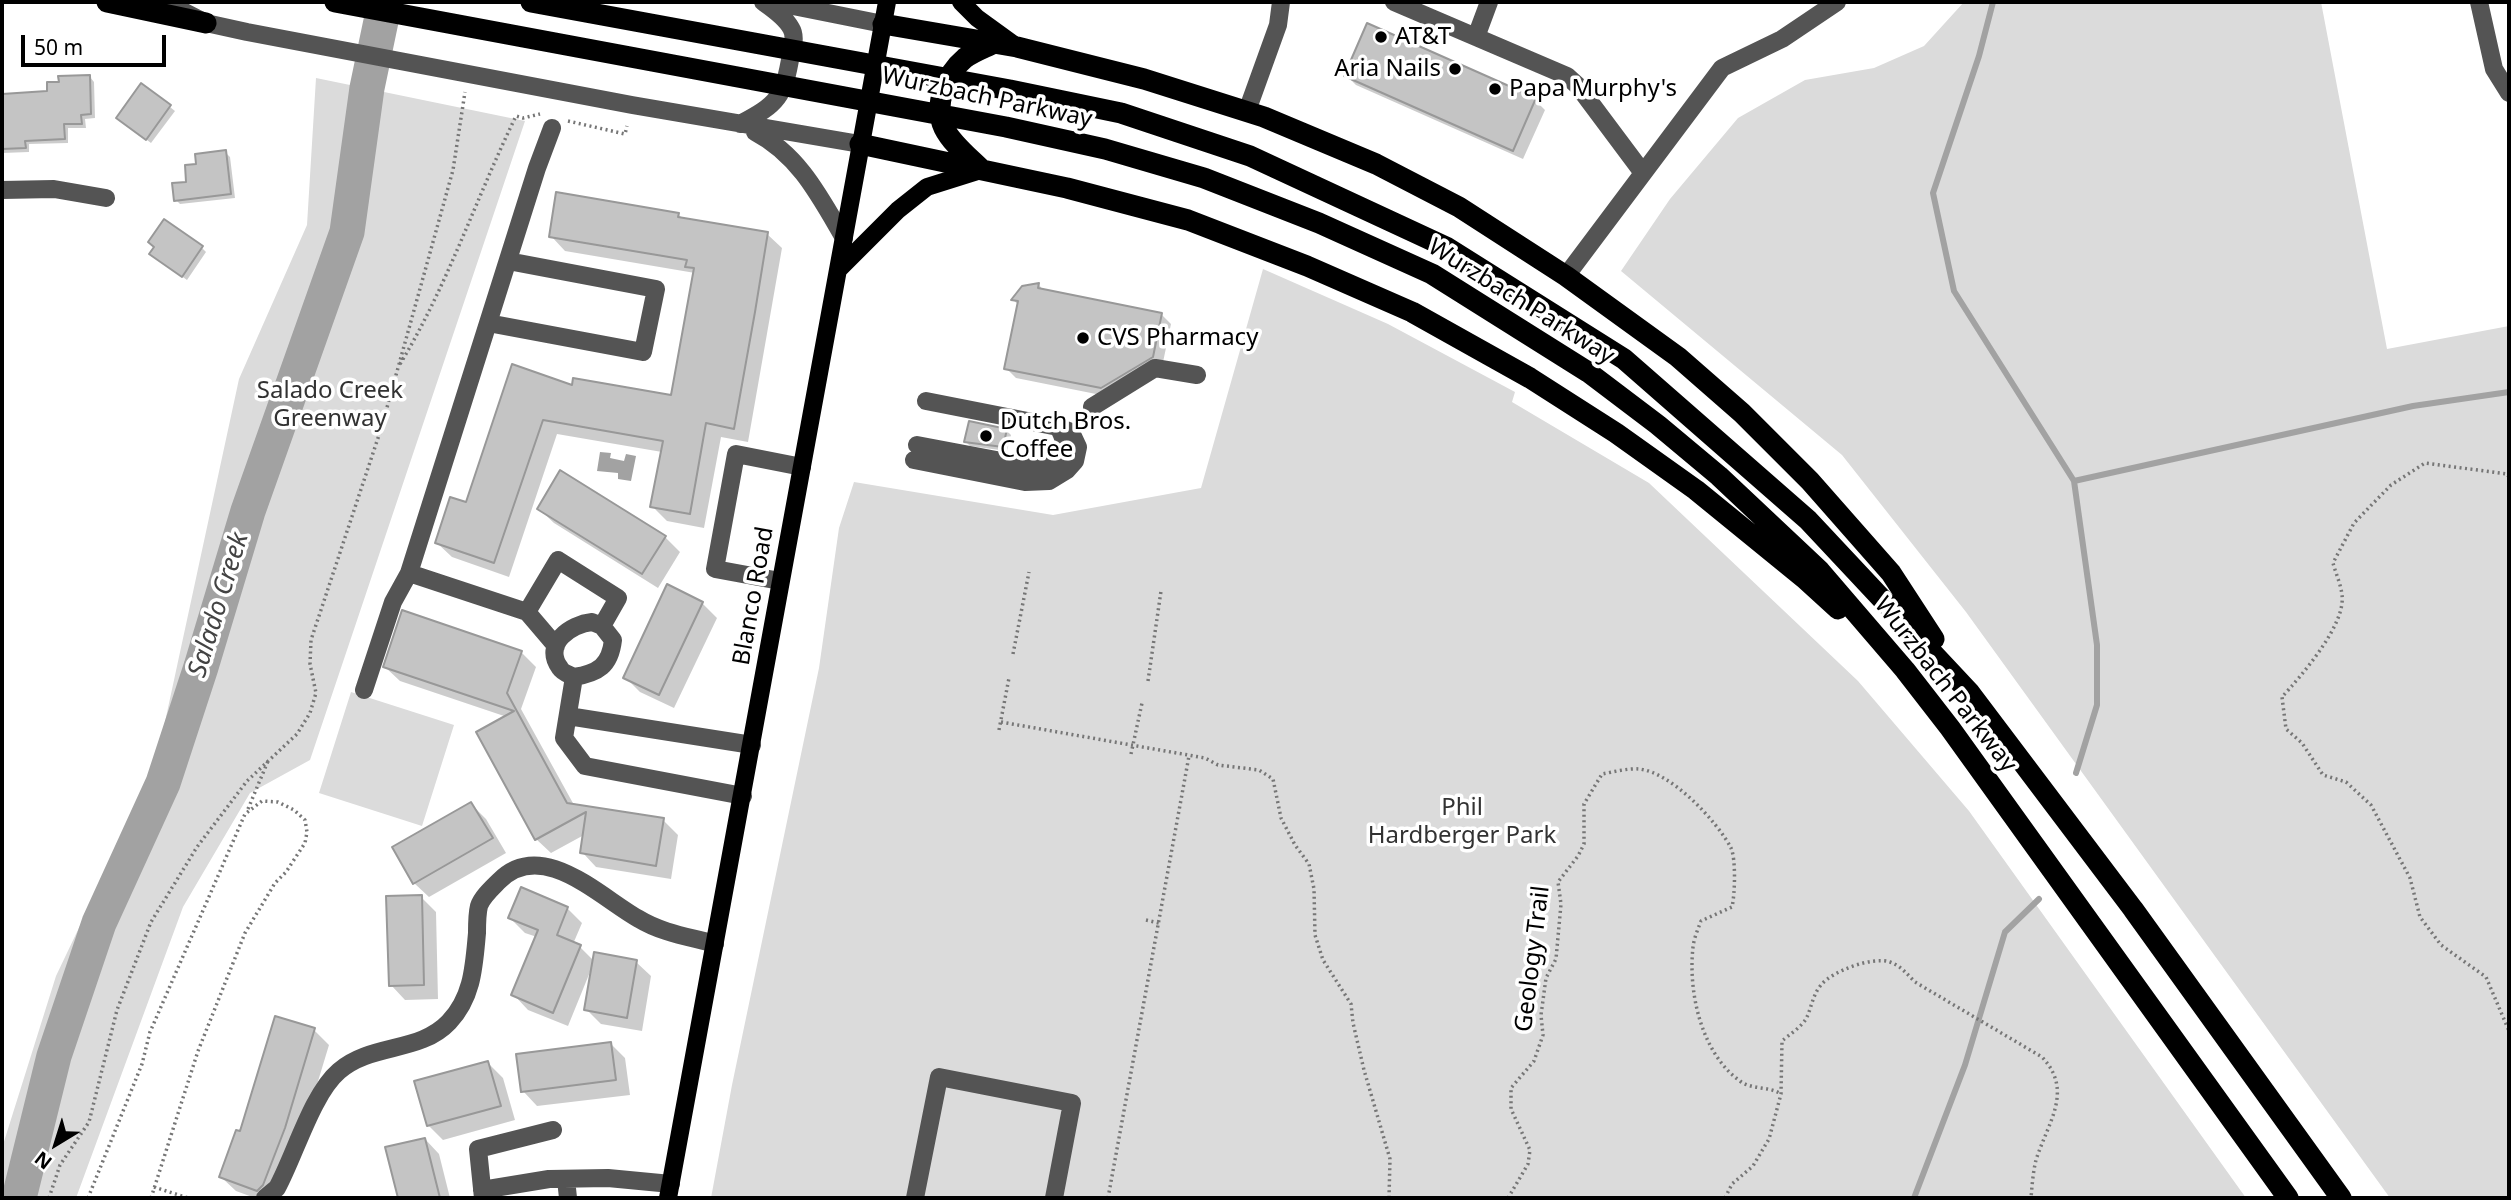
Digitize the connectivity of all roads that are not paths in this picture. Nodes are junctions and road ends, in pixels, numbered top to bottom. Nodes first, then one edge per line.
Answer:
1 (107, 2) edge
2 (165, 2) edge
3 (335, 2) edge
4 (531, 2) edge
5 (764, 2) edge
6 (783, 2) edge
7 (887, 2) edge
8 (961, 2) edge
9 (1281, 2) edge
10 (1394, 2) edge
11 (1489, 2) edge
12 (1838, 2) edge
13 (2479, 2) edge
14 (206, 23) junction
15 (883, 24) junction
16 (1476, 37) junction
17 (994, 43) junction
18 (1017, 47) junction
19 (2509, 93) edge
20 (1247, 111) junction
21 (553, 121) road end
22 (740, 124) junction
23 (860, 144) junction
24 (981, 170) junction
25 (1643, 173) junction
26 (2, 190) edge
27 (106, 198) dead end
28 (844, 238) junction
29 (508, 261) junction
30 (839, 269) junction
31 (1566, 276) junction
32 (488, 323) junction
33 (1197, 375) dead end
34 (926, 401) dead end
35 (1092, 407) dead end
36 (916, 453) dead end
37 (802, 467) junction
38 (409, 573) junction
39 (780, 582) junction
40 (527, 612) junction
41 (602, 626) junction
42 (556, 646) junction
43 (1905, 670) junction
44 (574, 677) junction
45 (364, 690) dead end
46 (1970, 693) junction
47 (568, 716) junction
48 (752, 745) junction
49 (743, 796) junction
50 (715, 944) junction
51 (553, 1129) dead end
52 (566, 1179) junction
53 (670, 1191) edge
54 (482, 1194) edge
55 (265, 1198) edge
56 (568, 1198) edge
57 (915, 1198) edge
58 (1054, 1198) edge
59 (2288, 1198) edge
60 (2341, 1198) edge

1 - 14 highway
2 - 14 street
3 - 43 highway, Wurzbach Parkway
4 - 46 highway, Wurzbach Parkway
5 - 22 street
6 - 15 street
7 - 15 main road, Blanco Road
8 - 18 main road
9 - 20 street
10 - 16 street
11 - 16 street
12 - 25 street
13 - 19 street
14 - 22 street
15 - 17 highway
15 - 23 main road, Blanco Road
16 - 25 street
17 - 18 highway
17 - 24 highway
18 - 20 highway
20 - 31 highway
21 - 29 street
22 - 23 street
22 - 28 street
23 - 24 highway
23 - 28 main road, Blanco Road
24 - 30 main road
24 - 43 highway
25 - 31 street
26 - 27 street
28 - 30 main road, Blanco Road
29 - 32 street
29 - 32 street
30 - 37 main road, Blanco Road
31 - 46 highway
32 - 38 street
33 - 35 street
34 - 36 street
37 - 39 main road, Blanco Road
37 - 39 street
38 - 40 street
38 - 45 street
39 - 48 main road, Blanco Road
40 - 41 street
40 - 42 street
41 - 42 street
41 - 44 street
42 - 44 street
43 - 59 highway, Wurzbach Parkway
44 - 47 street
46 - 60 highway, Wurzbach Parkway
47 - 48 street
47 - 49 street
48 - 49 main road, Blanco Road
49 - 50 main road, Blanco Road
50 - 53 main road, Blanco Road
50 - 55 street
51 - 54 street
52 - 53 street
52 - 54 street
52 - 56 street
57 - 58 street

